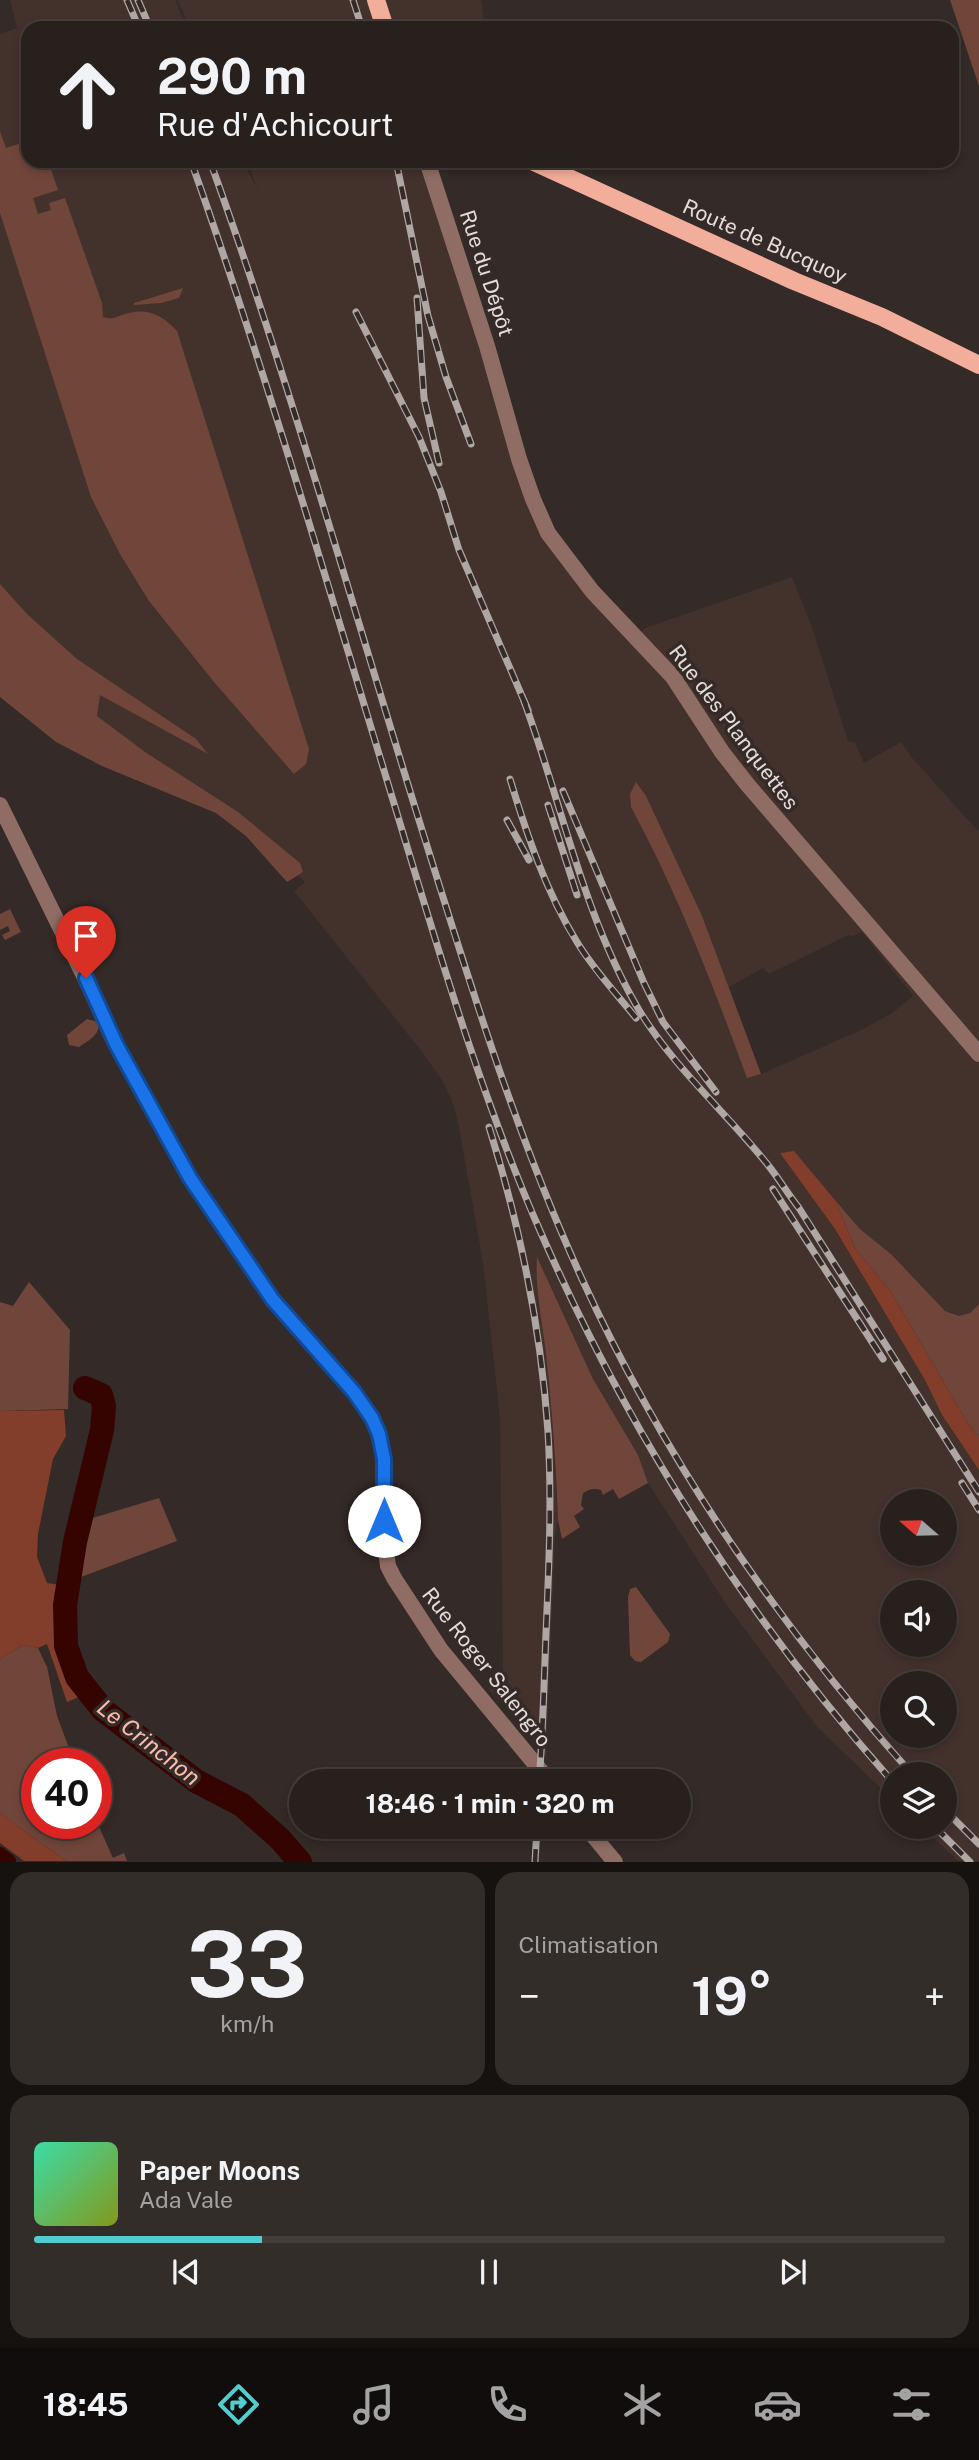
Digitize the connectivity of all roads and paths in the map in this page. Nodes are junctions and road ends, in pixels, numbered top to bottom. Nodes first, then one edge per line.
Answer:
1 (376, 0) edge
2 (382, 21) edge
3 (429, 168) edge
4 (547, 168) edge
5 (979, 365) edge
6 (502, 400) joint
7 (0, 806) edge
8 (979, 1054) edge
9 (539, 1769) edge
10 (596, 1839) edge
11 (615, 1861) edge

1 - 2 main road
3 - 6 street, Rue du Dépôt
4 - 5 main road, Route de Bucquoy
6 - 8 street, Rue des Planquettes
7 - 9 street, Rue Roger Salengro
10 - 11 street

